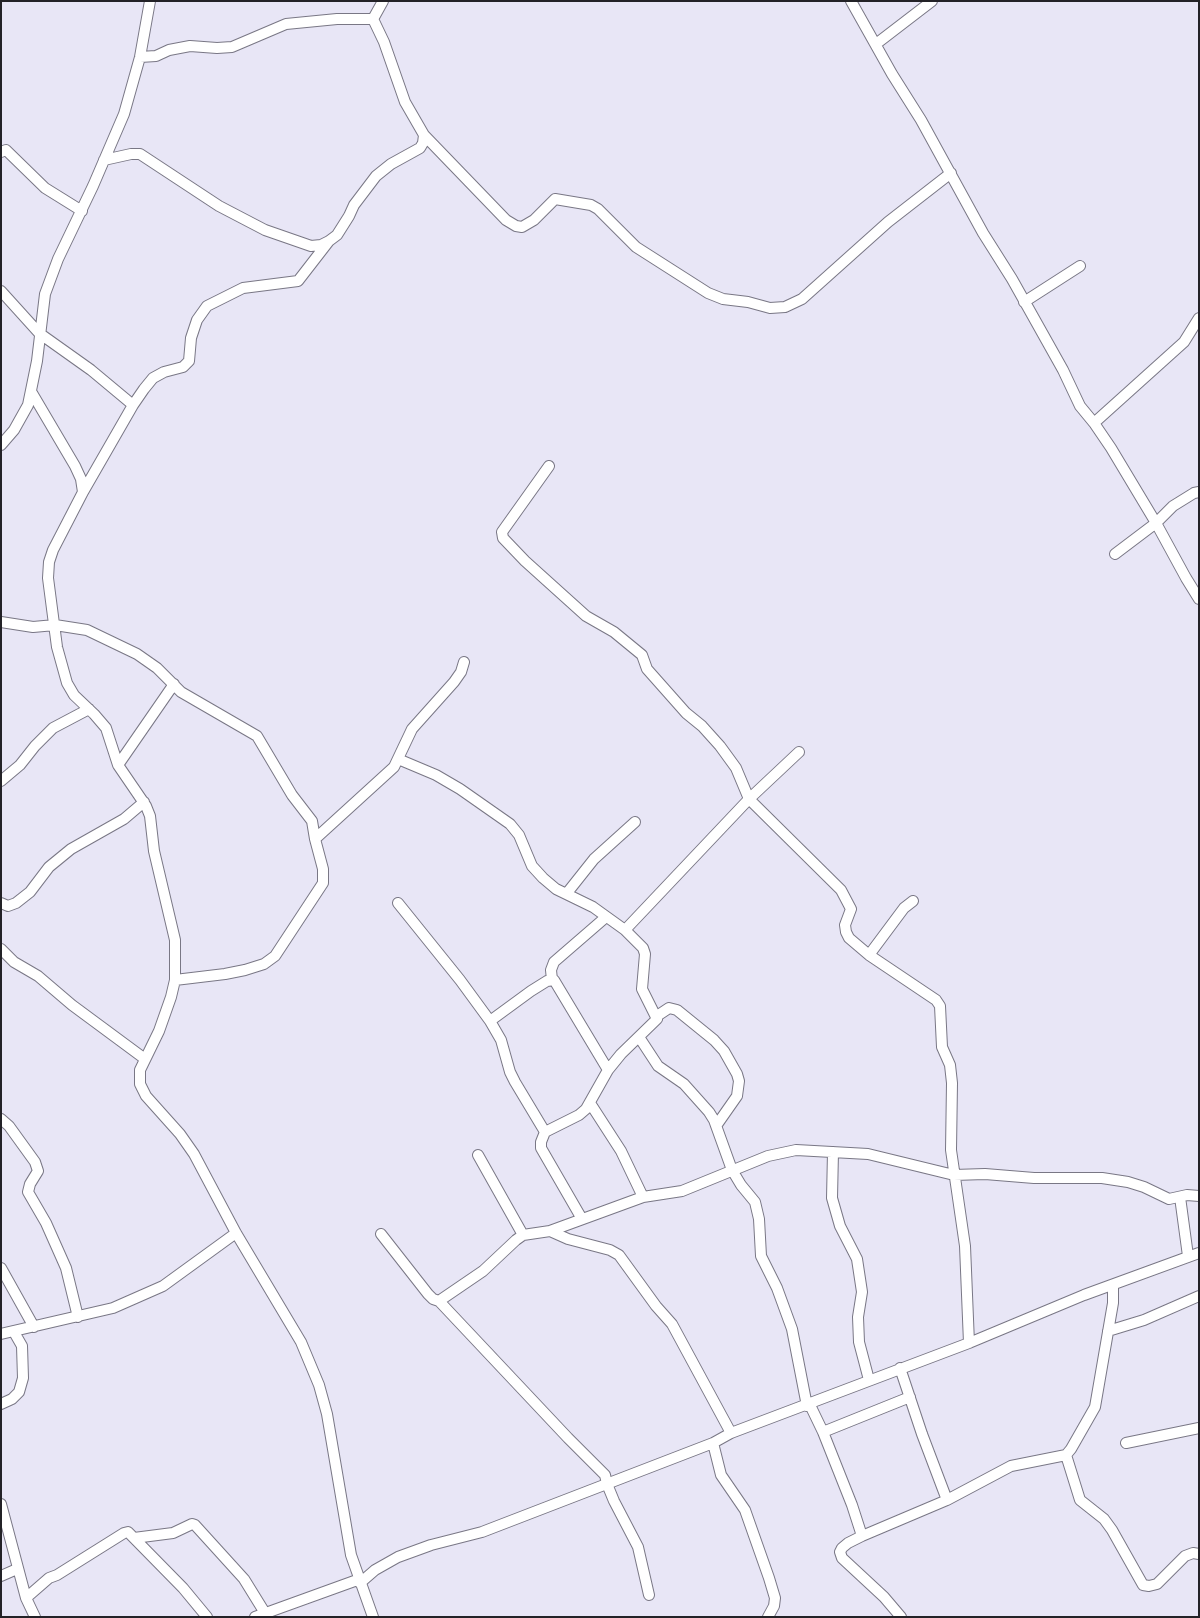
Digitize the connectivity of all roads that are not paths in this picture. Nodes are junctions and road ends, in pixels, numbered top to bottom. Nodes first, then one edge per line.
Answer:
1 (150, 1) edge
2 (383, 1) edge
3 (850, 1) edge
4 (932, 1) edge
5 (374, 19) junction
6 (876, 44) junction
7 (140, 57) junction
8 (424, 135) junction
9 (1, 152) edge
10 (104, 160) junction
11 (950, 173) junction
12 (82, 211) junction
13 (329, 241) junction
14 (1080, 266) dead end
15 (1, 291) edge
16 (1024, 302) junction
17 (1199, 318) edge
18 (39, 333) junction
19 (32, 393) junction
20 (133, 405) junction
21 (1094, 423) junction
22 (1, 445) edge
23 (549, 466) dead end
24 (83, 492) junction
25 (1199, 492) edge
26 (1156, 522) junction
27 (1115, 554) dead end
28 (1199, 599) edge
29 (1, 622) edge
30 (54, 625) junction
31 (464, 662) dead end
32 (174, 684) junction
33 (89, 709) junction
34 (799, 752) dead end
35 (398, 759) junction
36 (118, 765) junction
37 (1, 781) edge
38 (750, 799) junction
39 (144, 802) junction
40 (635, 822) dead end
41 (315, 839) junction
42 (567, 893) junction
43 (913, 901) dead end
44 (1, 903) edge
45 (398, 903) dead end
46 (606, 917) junction
47 (625, 930) junction
48 (1, 949) edge
49 (869, 955) junction
50 (175, 980) junction
51 (552, 980) junction
52 (657, 1016) junction
53 (490, 1021) junction
54 (639, 1037) junction
55 (145, 1059) junction
56 (608, 1070) junction
57 (590, 1103) junction
58 (1, 1119) edge
59 (716, 1126) junction
60 (545, 1132) junction
61 (833, 1152) junction
62 (478, 1155) dead end
63 (732, 1170) junction
64 (954, 1175) junction
65 (1199, 1196) edge
66 (642, 1197) junction
67 (1180, 1197) junction
68 (582, 1219) junction
69 (550, 1231) junction
70 (236, 1233) junction
71 (381, 1234) dead end
72 (523, 1235) junction
73 (1199, 1253) edge
74 (1188, 1256) junction
75 (1, 1268) edge
76 (1113, 1285) junction
77 (1199, 1296) edge
78 (439, 1301) junction
79 (78, 1318) junction
80 (34, 1327) junction
81 (1108, 1331) junction
82 (14, 1332) junction
83 (1, 1334) edge
84 (968, 1343) junction
85 (900, 1368) junction
86 (869, 1380) junction
87 (910, 1397) junction
88 (1, 1404) edge
89 (809, 1405) junction
90 (1199, 1428) edge
91 (823, 1432) junction
92 (731, 1433) junction
93 (713, 1443) junction
94 (1126, 1444) dead end
95 (1066, 1455) junction
96 (607, 1484) junction
97 (947, 1500) junction
98 (1, 1504) edge
99 (862, 1536) junction
100 (134, 1538) junction
101 (1199, 1554) edge
102 (17, 1569) junction
103 (1, 1576) edge
104 (360, 1581) junction
105 (649, 1595) dead end
106 (26, 1598) junction
107 (265, 1613) junction
108 (35, 1617) edge
109 (206, 1617) edge
110 (255, 1617) edge
111 (373, 1617) edge
112 (768, 1617) edge
113 (901, 1617) edge

1 - 7 street
2 - 5 street
3 - 6 street
4 - 6 street
5 - 7 street
5 - 8 street
6 - 11 street
7 - 10 street
8 - 11 street
8 - 13 street
9 - 12 street
10 - 12 street
10 - 13 street
11 - 16 street
12 - 18 street
13 - 20 street
14 - 16 street
15 - 18 street
16 - 21 street
17 - 21 street
18 - 19 street
18 - 20 street
19 - 22 street
19 - 24 street
20 - 24 street
21 - 26 street
23 - 38 street
24 - 30 street
25 - 26 street
26 - 27 street
26 - 28 street
29 - 30 street
30 - 32 street
30 - 33 street
31 - 35 street
32 - 36 street
32 - 41 street
33 - 36 street
33 - 37 street
34 - 38 street
35 - 41 street
35 - 42 street
36 - 39 street
38 - 47 street
38 - 49 street
39 - 44 street
39 - 50 street
40 - 42 street
41 - 50 street
42 - 46 street
43 - 49 street
45 - 53 street
46 - 47 street
46 - 51 street
47 - 52 street
48 - 55 street
49 - 64 street
50 - 55 street
51 - 53 street
51 - 56 street
52 - 54 street
52 - 59 street
53 - 60 street
54 - 56 street
54 - 59 street
55 - 70 street
56 - 57 street
57 - 60 street
57 - 66 street
58 - 79 street
59 - 63 street
60 - 68 street
61 - 63 street
61 - 64 street
61 - 86 street
62 - 72 street
63 - 66 street
63 - 89 street
64 - 67 street
64 - 84 street
65 - 67 street
66 - 68 street
67 - 74 street
68 - 69 street
69 - 72 street
69 - 92 street
70 - 79 street
70 - 104 street
71 - 78 street
72 - 78 street
73 - 74 street
74 - 76 street
75 - 80 street
76 - 81 street
76 - 84 street
77 - 81 street
78 - 96 street
79 - 80 street
80 - 82 street
81 - 95 street
82 - 83 street
82 - 88 street
84 - 85 street
85 - 86 street
85 - 87 street
86 - 89 street
87 - 91 street
87 - 97 street
89 - 91 street
89 - 92 street
90 - 94 street
91 - 99 street
92 - 93 street
93 - 96 street
93 - 112 street
95 - 97 street
95 - 101 street
96 - 104 street
96 - 105 street
97 - 99 street
98 - 102 street
99 - 113 street
100 - 106 street
100 - 107 street
100 - 109 street
102 - 103 street
102 - 106 street
104 - 107 street
104 - 111 street
106 - 108 street
107 - 110 street

